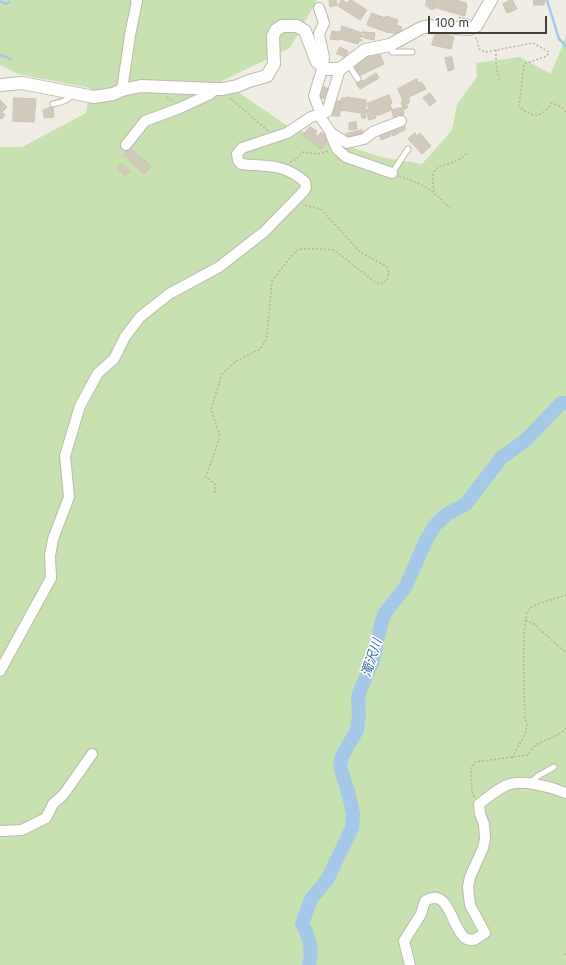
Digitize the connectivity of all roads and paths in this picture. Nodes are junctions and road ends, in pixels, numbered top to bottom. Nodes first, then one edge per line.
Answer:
1 (136, 0) edge
2 (492, 1) edge
3 (319, 8) dead end
4 (471, 37) dead end
5 (390, 45) junction
6 (496, 50) junction
7 (412, 52) dead end
8 (323, 66) junction
9 (344, 66) junction
10 (358, 79) dead end
11 (500, 81) dead end
12 (0, 85) edge
13 (219, 89) junction
14 (122, 90) junction
15 (72, 93) junction
16 (53, 104) dead end
17 (566, 112) edge
18 (320, 115) junction
19 (401, 121) dead end
20 (331, 133) junction
21 (281, 135) junction
22 (126, 145) dead end
23 (336, 146) junction
24 (408, 149) dead end
25 (467, 153) dead end
26 (281, 168) junction
27 (392, 174) junction
28 (434, 192) junction
29 (293, 202) junction
30 (450, 208) dead end
31 (215, 493) dead end
32 (566, 595) edge
33 (526, 620) junction
34 (566, 653) edge
35 (0, 671) edge
36 (566, 728) edge
37 (92, 754) dead end
38 (512, 758) junction
39 (554, 767) dead end
40 (529, 784) junction
41 (566, 793) edge
42 (478, 807) junction
43 (0, 832) edge
44 (566, 953) edge
45 (564, 955) dead end
46 (410, 965) edge

1 - 14 street
2 - 5 street
3 - 8 street
4 - 6 path
5 - 7 lane
5 - 9 street
6 - 11 path
6 - 17 path
8 - 9 street
8 - 13 street
8 - 18 street
9 - 10 lane
9 - 18 street
12 - 15 street
13 - 14 street
13 - 21 path
13 - 22 street
14 - 15 street
15 - 16 lane
18 - 20 street
18 - 21 street
19 - 20 street
20 - 23 street
21 - 26 street
23 - 26 path
23 - 27 street
24 - 27 lane
25 - 28 path
26 - 29 street
27 - 28 path
28 - 30 path
29 - 31 path
29 - 35 street
32 - 33 path
33 - 34 path
33 - 38 path
36 - 38 path
37 - 43 street
38 - 42 path
39 - 40 lane
40 - 41 street
40 - 42 street
42 - 46 street
44 - 45 path

